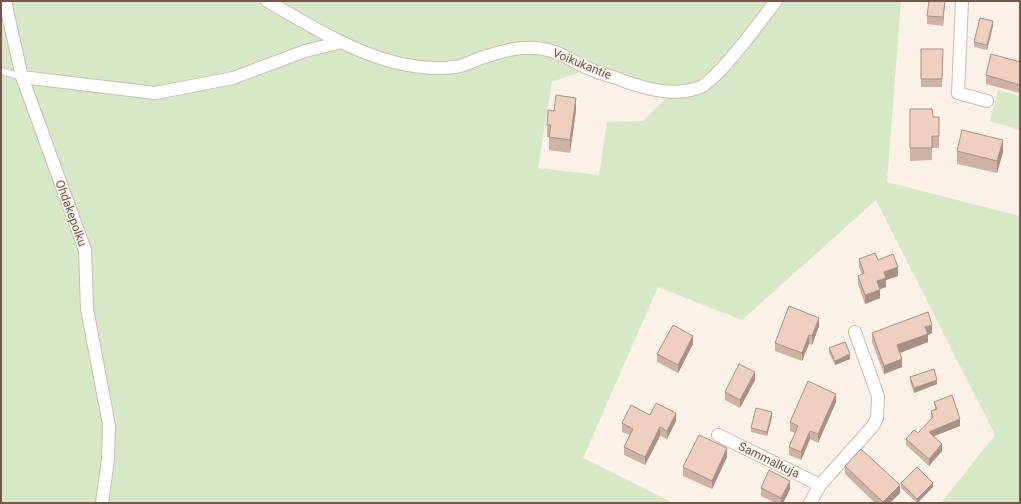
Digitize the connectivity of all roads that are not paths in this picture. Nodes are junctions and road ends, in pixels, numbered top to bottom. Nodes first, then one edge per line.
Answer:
1 (5, 1) edge
2 (267, 1) edge
3 (776, 1) edge
4 (962, 1) edge
5 (342, 42) junction
6 (1, 71) edge
7 (22, 77) junction
8 (987, 101) dead end
9 (855, 332) dead end
10 (718, 435) dead end
11 (820, 485) junction
12 (102, 503) edge
13 (810, 503) edge

1 - 7 street, Ohdakepolku
2 - 5 street, Voikukantie
3 - 5 street, Voikukantie
4 - 8 street
5 - 7 street
6 - 7 lane
7 - 12 street, Ohdakepolku
9 - 11 street
10 - 11 street, Sammalkuja
11 - 13 street

